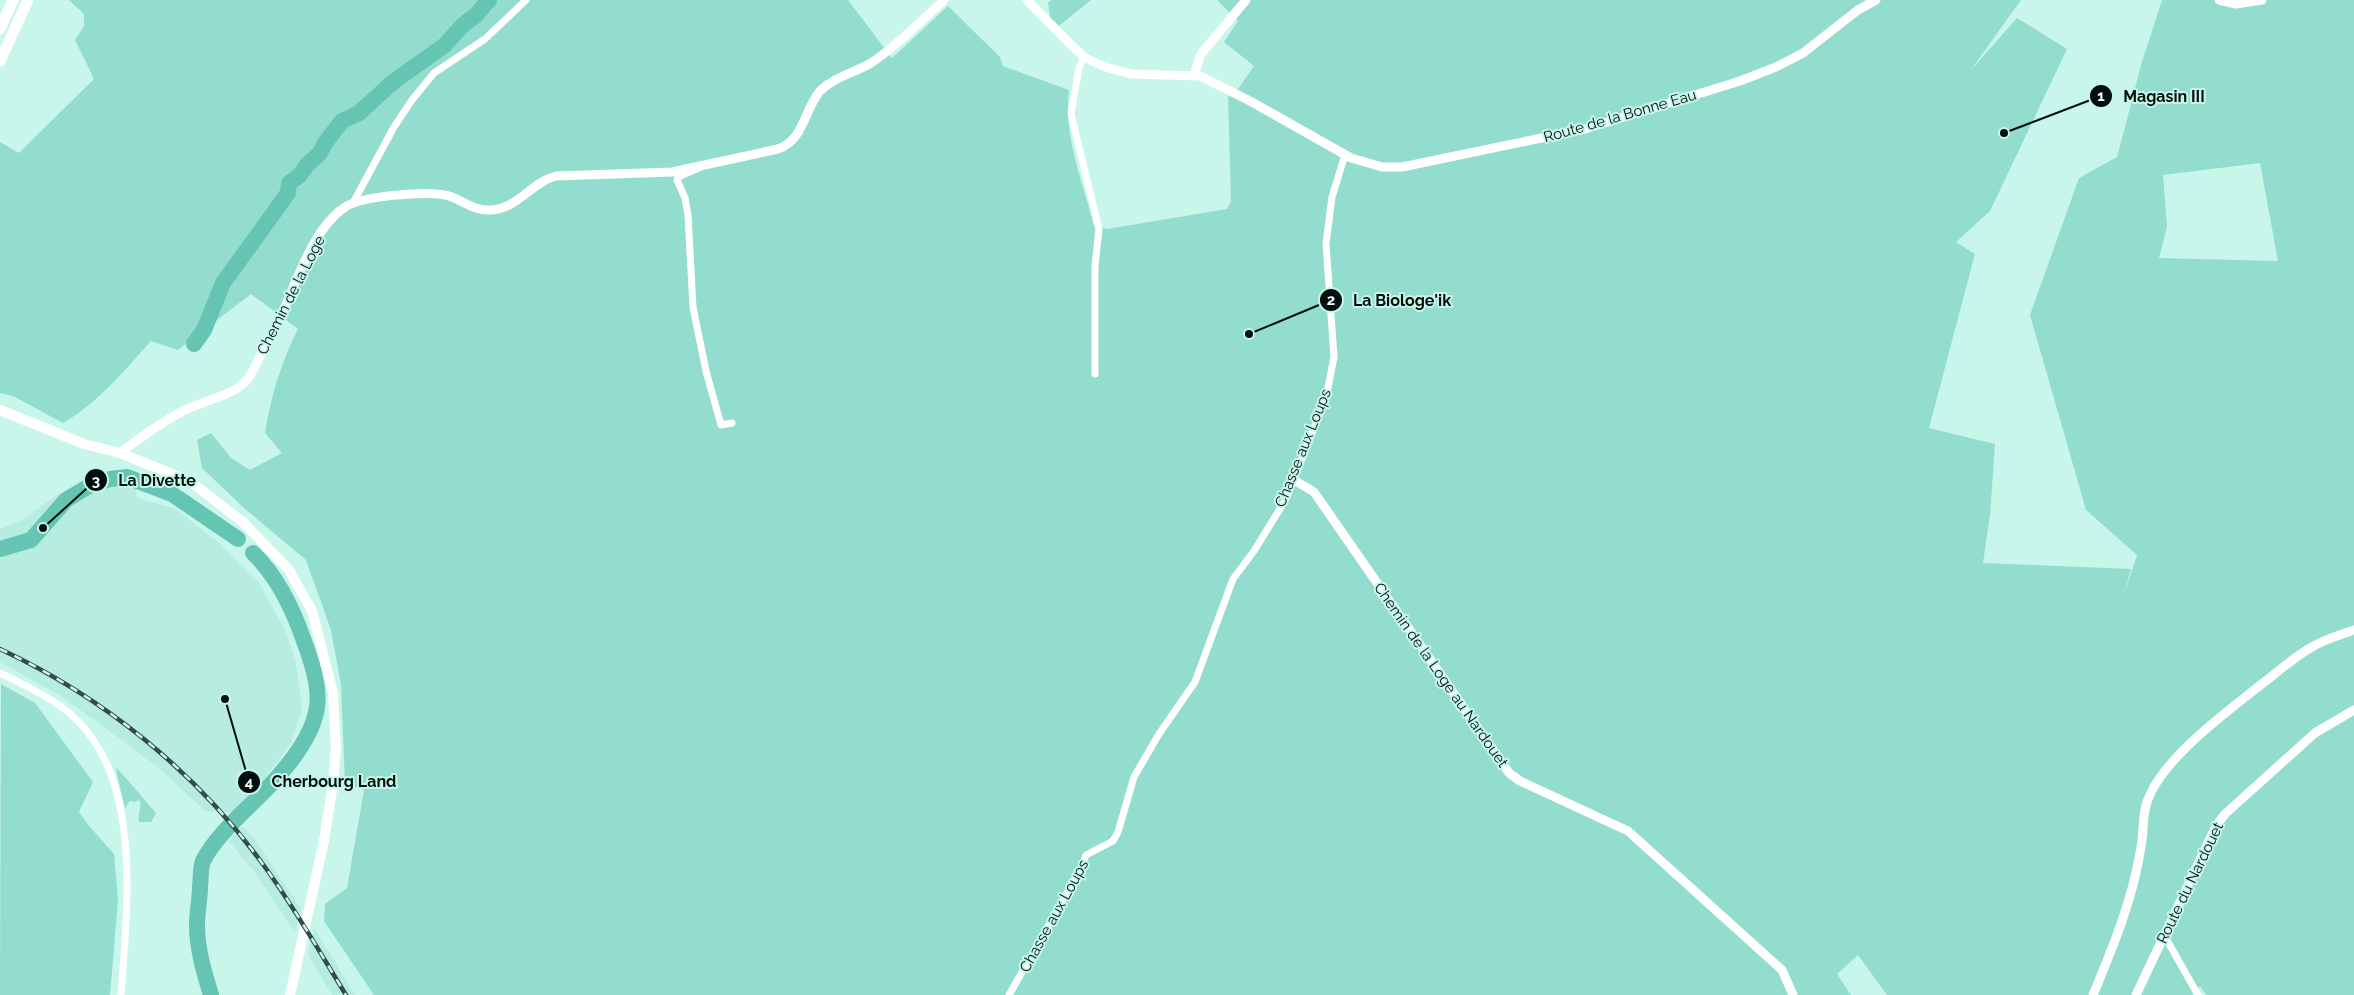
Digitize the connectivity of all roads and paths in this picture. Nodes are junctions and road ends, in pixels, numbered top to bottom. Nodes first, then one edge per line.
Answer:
1 (13, 0) edge
2 (28, 0) edge
3 (526, 0) edge
4 (944, 0) edge
5 (1028, 0) edge
6 (1246, 0) edge
7 (1876, 0) edge
8 (2219, 0) edge
9 (2262, 0) edge
10 (0, 29) edge
11 (1084, 57) junction
12 (0, 61) edge
13 (1194, 75) junction
14 (1344, 155) junction
15 (701, 167) junction
16 (353, 203) junction
17 (1095, 374) dead end
18 (0, 410) edge
19 (732, 424) dead end
20 (120, 453) junction
21 (1294, 480) junction
22 (2354, 630) edge
23 (0, 673) edge
24 (2354, 710) edge
25 (2164, 935) junction
26 (121, 995) edge
27 (290, 995) edge
28 (1009, 995) edge
29 (1793, 995) edge
30 (2093, 995) edge
31 (2136, 995) edge
32 (2198, 995) edge

1 - 10 main road
2 - 12 main road
3 - 16 street
4 - 15 street, Chemin de la Loge
5 - 11 street
6 - 13 street
7 - 14 street, Route de la Bonne Eau
8 - 9 street
11 - 13 street
11 - 17 street
13 - 14 street, Route de la Bonne Eau
14 - 21 street, Chasse aux Loups
15 - 16 street, Chemin de la Loge
15 - 19 street
16 - 20 street, Chemin de la Loge
18 - 20 main road
20 - 27 main road
21 - 28 street, Chasse aux Loups
21 - 29 street, Chemin de la Loge au Nardouet
22 - 30 street
23 - 26 street
24 - 25 street, Route du Nardouet
25 - 31 street, Route du Nardouet
25 - 32 street

